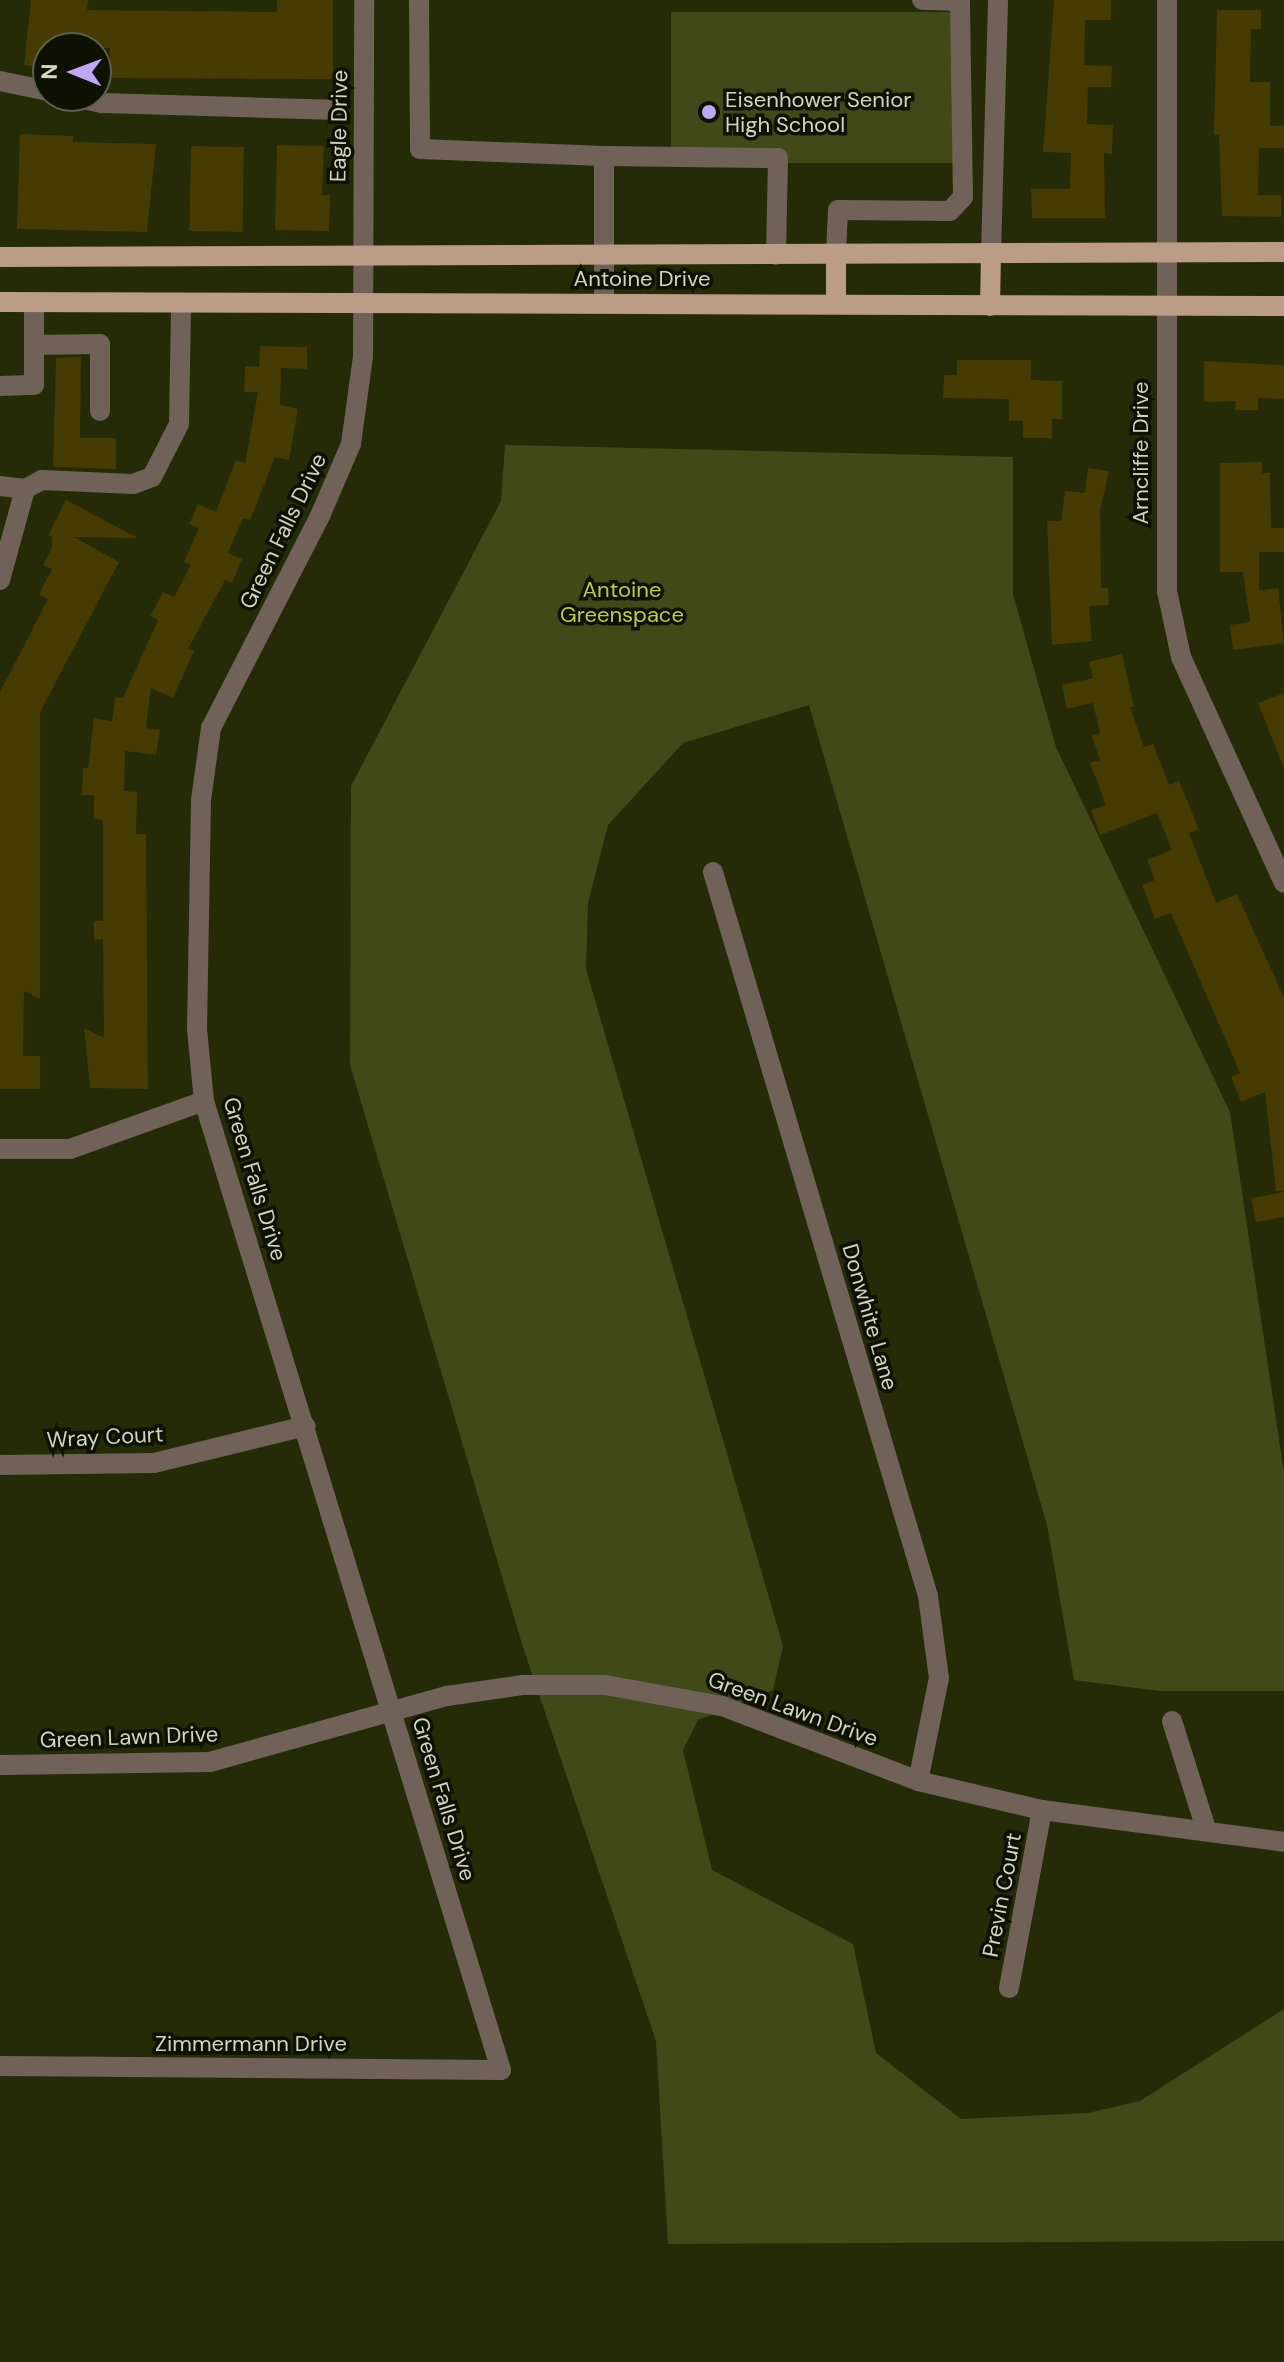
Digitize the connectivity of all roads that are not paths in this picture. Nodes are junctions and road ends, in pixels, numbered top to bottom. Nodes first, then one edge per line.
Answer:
1 (364, 0) edge
2 (419, 0) edge
3 (922, 0) edge
4 (998, 0) edge
5 (1167, 0) edge
6 (0, 81) edge
7 (32, 88) edge
8 (112, 103) edge
9 (339, 110) dead end
10 (604, 156) junction
11 (1166, 252) junction
12 (1284, 252) edge
13 (363, 253) junction
14 (991, 253) junction
15 (836, 254) junction
16 (776, 255) junction
17 (605, 256) junction
18 (0, 257) edge
19 (0, 302) edge
20 (604, 302) junction
21 (836, 304) junction
22 (34, 305) junction
23 (181, 306) junction
24 (990, 306) junction
25 (1284, 306) edge
26 (363, 307) junction
27 (1166, 308) junction
28 (34, 345) junction
29 (0, 386) edge
30 (100, 411) dead end
31 (0, 486) edge
32 (25, 489) junction
33 (0, 580) edge
34 (713, 872) dead end
35 (1284, 883) edge
36 (204, 1101) junction
37 (0, 1149) edge
38 (306, 1426) junction
39 (0, 1465) edge
40 (394, 1715) junction
41 (1172, 1721) dead end
42 (0, 1765) edge
43 (918, 1781) junction
44 (1042, 1810) junction
45 (1206, 1829) junction
46 (1284, 1842) edge
47 (1009, 1988) dead end
48 (0, 2066) edge
49 (501, 2070) joint

1 - 13 street, Eagle Drive
2 - 10 street
3 - 15 street
4 - 14 street
5 - 11 street, Arncliffe Drive
6 - 7 street
8 - 9 street
10 - 16 street
10 - 17 street
11 - 12 main road, Antoine Drive
11 - 14 main road, Antoine Drive
11 - 27 street, Arncliffe Drive
13 - 17 main road, Antoine Drive
13 - 18 main road, Antoine Drive
13 - 26 street, Green Falls Drive
14 - 15 main road, Antoine Drive
14 - 24 main road
15 - 16 main road, Antoine Drive
15 - 21 main road
16 - 17 main road, Antoine Drive
17 - 20 street
19 - 22 main road, Antoine Drive
20 - 21 main road, Antoine Drive
20 - 26 main road, Antoine Drive
21 - 24 main road, Antoine Drive
22 - 23 main road, Antoine Drive
22 - 28 street
23 - 26 main road, Antoine Drive
23 - 32 street
24 - 27 main road, Antoine Drive
25 - 27 main road, Antoine Drive
26 - 36 street, Green Falls Drive
27 - 35 street, Arncliffe Drive
28 - 29 street
28 - 30 street
31 - 32 street
32 - 33 street
34 - 43 street, Donwhite Lane
36 - 37 street
36 - 38 street, Green Falls Drive
38 - 39 street, Wray Court
38 - 40 street, Green Falls Drive
40 - 42 street, Green Lawn Drive
40 - 43 street, Green Lawn Drive
40 - 49 street, Green Falls Drive
41 - 45 street
43 - 44 street, Green Lawn Drive
44 - 45 street, Green Lawn Drive
44 - 47 street, Previn Court
45 - 46 street, Green Lawn Drive
48 - 49 street, Zimmermann Drive

